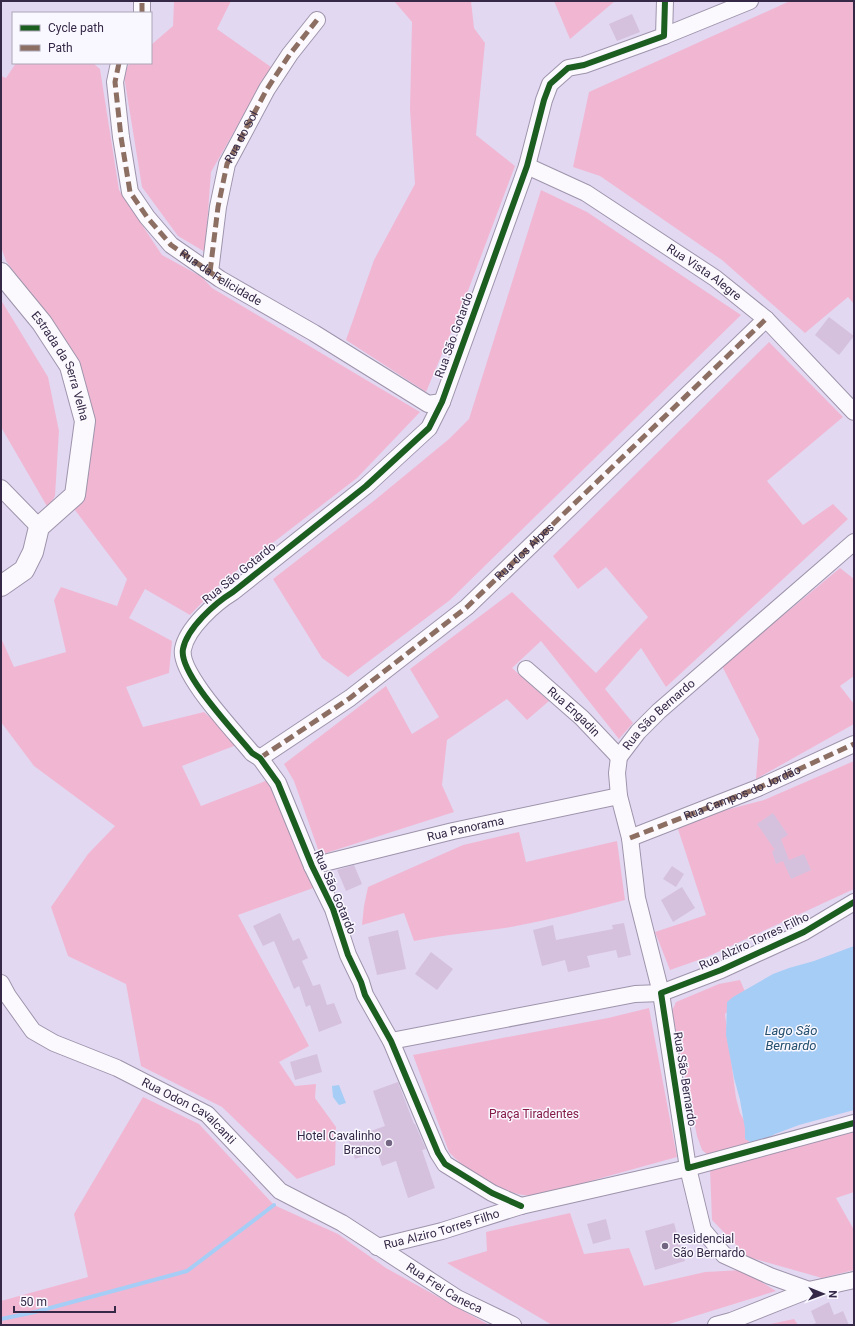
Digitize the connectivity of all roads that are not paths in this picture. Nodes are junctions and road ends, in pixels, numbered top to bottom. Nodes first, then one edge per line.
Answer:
1 (142, 1) edge
2 (665, 1) edge
3 (750, 1) edge
4 (142, 12) edge
5 (317, 20) dead end
6 (664, 36) junction
7 (120, 64) edge
8 (528, 166) junction
9 (210, 272) junction
10 (1, 273) edge
11 (766, 319) junction
12 (442, 402) junction
13 (854, 412) edge
14 (1, 488) edge
15 (39, 528) junction
16 (854, 542) edge
17 (1, 586) edge
18 (526, 669) dead end
19 (854, 744) edge
20 (619, 757) junction
21 (260, 758) junction
22 (619, 796) junction
23 (630, 838) junction
24 (312, 866) junction
25 (854, 902) edge
26 (1, 983) edge
27 (661, 993) junction
28 (391, 1041) junction
29 (854, 1123) edge
30 (688, 1168) junction
31 (521, 1206) junction
32 (377, 1246) junction
33 (854, 1280) edge
34 (809, 1290) junction
35 (514, 1325) edge
36 (716, 1325) edge

1 - 4 street
2 - 6 street
3 - 6 street, Rua São Gotardo
5 - 9 street, Rua do Sol
6 - 8 street, Rua São Gotardo
7 - 9 street, Rua da Felicidade
8 - 11 street, Rua Vista Alegre
8 - 12 street, Rua São Gotardo
9 - 12 street, Rua da Felicidade
10 - 15 street, Estrada da Serra Velha
11 - 13 street, Rua Vista Alegre
11 - 21 street, Rua dos Alpes
12 - 21 street, Rua São Gotardo
14 - 15 street
15 - 17 street
16 - 20 street, Rua São Bernardo
18 - 20 street, Rua Engadin
19 - 23 street, Rua Campos do Jordão
20 - 22 street, Rua São Bernardo
21 - 24 street, Rua São Gotardo
22 - 23 street, Rua São Bernardo
22 - 24 street, Rua Panorama
23 - 27 street, Rua São Bernardo
24 - 28 street, Rua São Gotardo
25 - 27 street, Rua Alziro Torres Filho
26 - 32 street, Rua Odon Cavalcanti
27 - 28 street, Rua Alziro Torres Filho
27 - 30 street, Rua São Bernardo
28 - 31 street, Rua São Gotardo
29 - 30 street, Rua Alziro Torres Filho
30 - 31 street, Rua Alziro Torres Filho
30 - 34 street, Rua São Bernardo
31 - 32 street, Rua Alziro Torres Filho
32 - 35 street, Rua Frei Caneca
33 - 34 street
34 - 36 street

